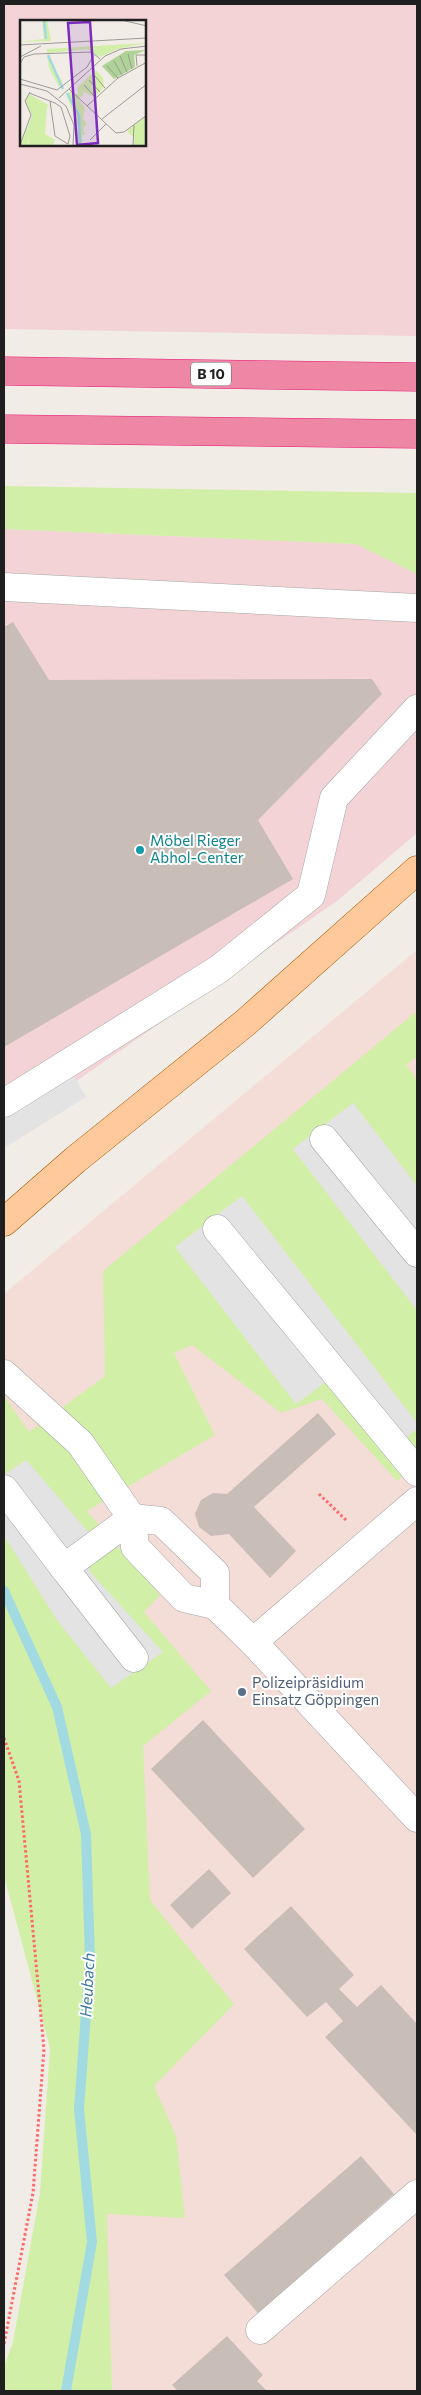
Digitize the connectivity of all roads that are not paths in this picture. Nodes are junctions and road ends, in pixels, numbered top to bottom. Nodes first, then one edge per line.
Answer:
1 (4, 371) edge
2 (417, 377) edge
3 (4, 429) edge
4 (417, 434) edge
5 (4, 586) edge
6 (417, 608) edge
7 (417, 709) edge
8 (417, 870) edge
9 (4, 1103) edge
10 (324, 1139) dead end
11 (4, 1222) edge
12 (217, 1229) dead end
13 (417, 1253) edge
14 (4, 1374) edge
15 (417, 1472) edge
16 (4, 1489) edge
17 (417, 1501) edge
18 (132, 1518) junction
19 (64, 1568) junction
20 (215, 1605) junction
21 (253, 1642) junction
22 (134, 1658) dead end
23 (417, 1818) edge
24 (417, 2194) edge
25 (260, 2330) dead end

1 - 2 highway, B 10
3 - 4 highway
5 - 6 lane
7 - 9 lane
8 - 11 main road
10 - 13 lane
12 - 15 lane
14 - 18 lane
16 - 19 lane
17 - 21 lane
18 - 19 lane
18 - 20 lane
18 - 20 lane
19 - 22 lane
20 - 21 lane
21 - 23 lane
24 - 25 lane

